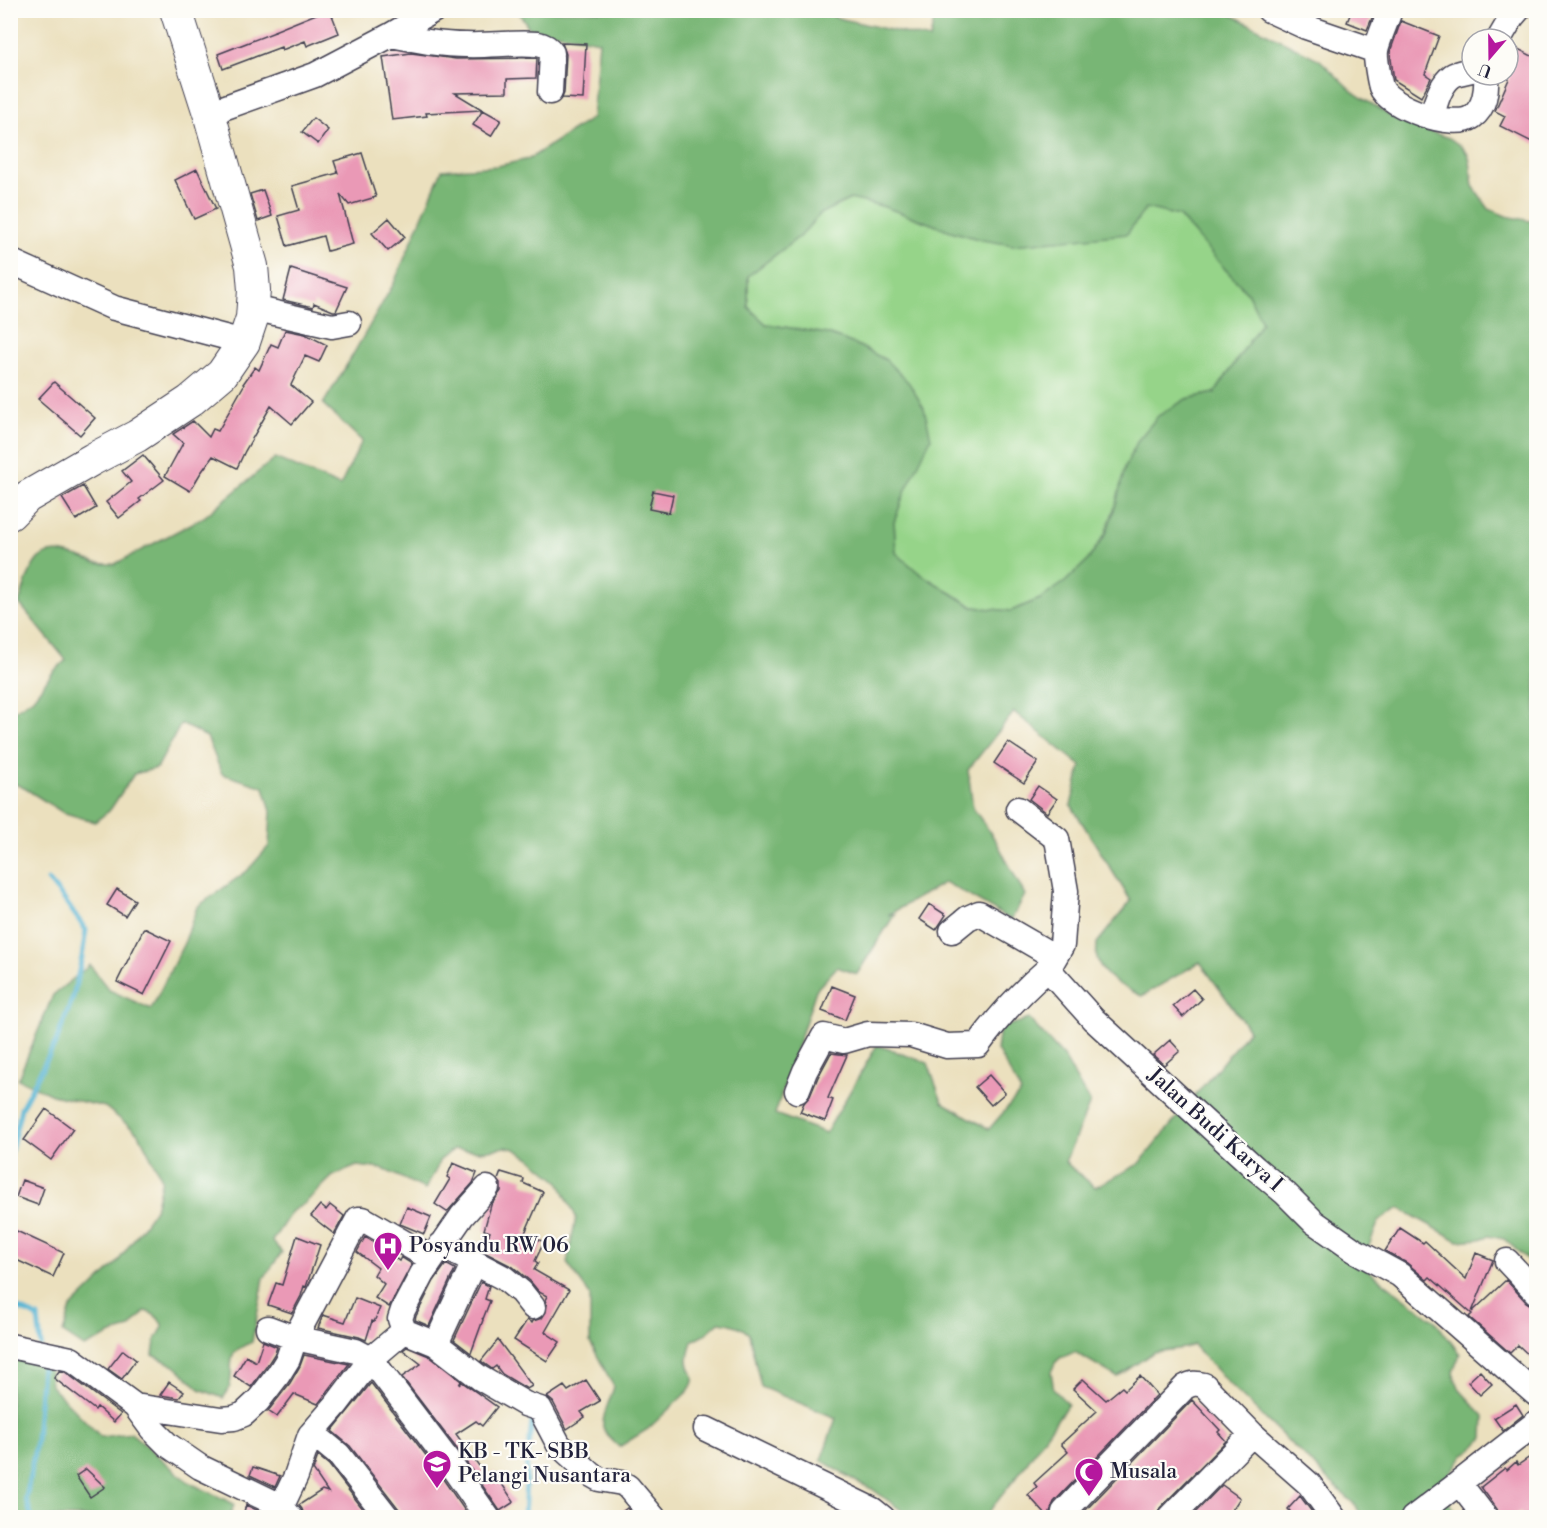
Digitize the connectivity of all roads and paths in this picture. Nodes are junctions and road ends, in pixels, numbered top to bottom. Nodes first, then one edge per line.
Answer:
1 (176, 10) edge
2 (1269, 10) edge
3 (1390, 10) edge
4 (1518, 10) edge
5 (426, 13) edge
6 (1506, 27) edge
7 (391, 35) junction
8 (1376, 51) junction
9 (1460, 73) edge
10 (1486, 87) edge
11 (550, 92) dead end
12 (209, 113) junction
13 (1432, 117) junction
14 (10, 261) edge
15 (253, 308) junction
16 (349, 323) dead end
17 (244, 342) junction
18 (10, 514) edge
19 (1018, 809) dead end
20 (952, 932) dead end
21 (1052, 963) junction
22 (797, 1091) dead end
23 (487, 1188) dead end
24 (436, 1252) junction
25 (1507, 1261) dead end
26 (474, 1262) junction
27 (1536, 1292) edge
28 (533, 1307) dead end
29 (268, 1328) dead end
30 (404, 1331) junction
31 (295, 1338) junction
32 (436, 1344) junction
33 (10, 1346) edge
34 (371, 1359) junction
35 (1536, 1394) edge
36 (135, 1406) junction
37 (1536, 1423) edge
38 (706, 1429) dead end
39 (1252, 1434) junction
40 (310, 1435) junction
41 (1459, 1484) junction
42 (283, 1514) edge
43 (388, 1518) edge
44 (488, 1518) edge
45 (654, 1518) edge
46 (883, 1518) edge
47 (1063, 1518) edge
48 (1170, 1518) edge
49 (1334, 1518) edge
50 (1413, 1518) edge
51 (1486, 1518) edge

1 - 12 main road
2 - 8 street
3 - 8 street
4 - 6 street
5 - 7 street
7 - 11 street
7 - 12 street
8 - 13 street
9 - 13 street
10 - 13 street
12 - 15 main road
14 - 17 street
15 - 16 street
15 - 17 main road
17 - 18 main road
19 - 21 street
20 - 21 street, Jalan Budi Karya I
21 - 22 street
21 - 35 street, Jalan Budi Karya I
23 - 24 street
24 - 26 street
24 - 30 street
24 - 31 street
25 - 27 street
26 - 28 street
26 - 32 street
29 - 31 street
30 - 32 street
30 - 34 street
31 - 34 street
31 - 36 street
32 - 45 street
33 - 36 street
34 - 40 street
34 - 44 street
36 - 42 street
37 - 41 street
38 - 46 street
39 - 47 street
39 - 48 street
39 - 49 street
40 - 42 street
40 - 43 street
41 - 50 street
41 - 51 street

